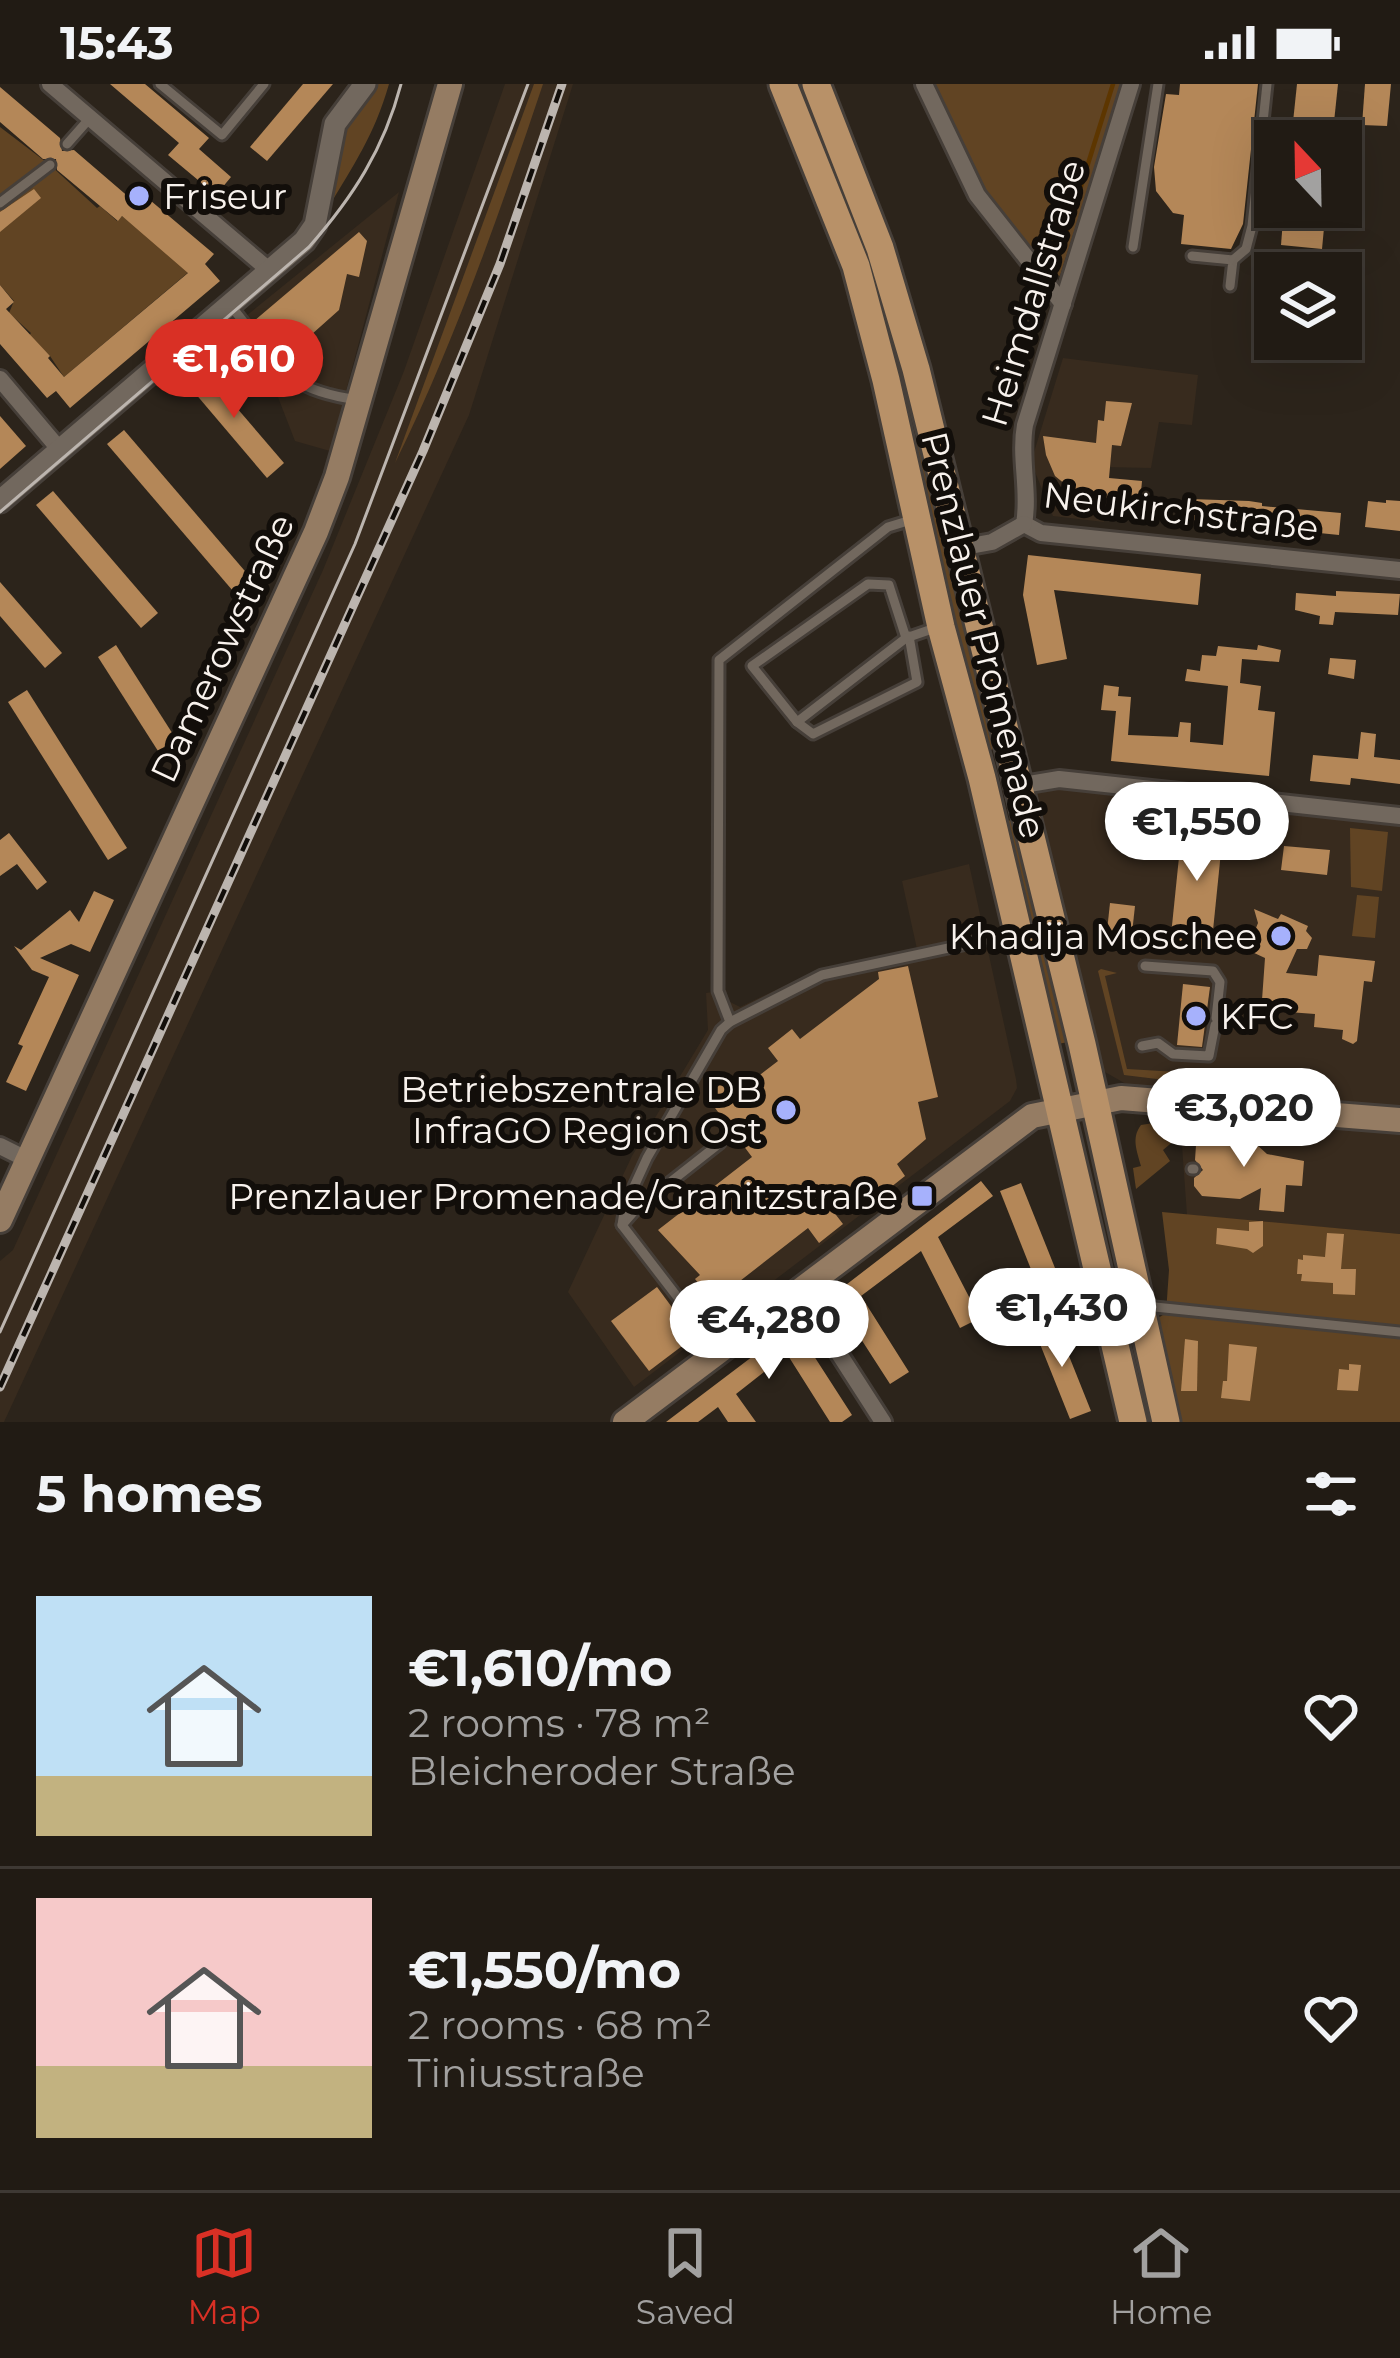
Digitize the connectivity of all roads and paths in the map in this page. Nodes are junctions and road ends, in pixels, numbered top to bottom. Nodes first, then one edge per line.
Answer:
1 (50, 84) edge
2 (160, 84) edge
3 (265, 84) edge
4 (364, 84) edge
5 (450, 84) edge
6 (783, 84) edge
7 (816, 84) edge
8 (924, 84) edge
9 (1131, 84) edge
10 (1157, 84) edge
11 (1267, 84) edge
12 (90, 118) junction
13 (67, 144) dead end
14 (50, 165) dead end
15 (0, 203) edge
16 (1133, 247) dead end
17 (1192, 256) dead end
18 (1233, 260) junction
19 (270, 271) junction
20 (1230, 286) dead end
21 (1064, 304) junction
22 (230, 305) junction
23 (0, 379) edge
24 (359, 400) junction
25 (60, 450) junction
26 (0, 501) edge
27 (916, 518) junction
28 (1024, 524) junction
29 (959, 548) junction
30 (1400, 570) edge
31 (940, 626) junction
32 (908, 637) junction
33 (797, 722) junction
34 (1017, 786) junction
35 (1400, 816) edge
36 (1018, 933) junction
37 (1145, 966) dead end
38 (730, 1022) junction
39 (1142, 1046) dead end
40 (1093, 1102) junction
41 (1061, 1108) junction
42 (1400, 1120) edge
43 (720, 1143) dead end
44 (0, 1146) edge
45 (28, 1160) junction
46 (0, 1220) edge
47 (622, 1225) junction
48 (1130, 1266) junction
49 (1098, 1274) junction
50 (798, 1290) junction
51 (1140, 1311) junction
52 (1400, 1332) edge
53 (719, 1351) junction
54 (625, 1422) edge
55 (884, 1422) edge
56 (1133, 1422) edge
57 (1166, 1422) edge

1 - 12 street
2 - 3 lane
4 - 19 street
5 - 24 main road, Damerowstraße
6 - 27 main road, Prenzlauer Promenade
7 - 29 main road, Prenzlauer Promenade
8 - 21 street
9 - 21 street, Heimdallstraße
10 - 16 lane
11 - 18 lane
12 - 13 lane
12 - 19 street
14 - 15 lane
17 - 18 lane
18 - 20 lane
19 - 22 street
21 - 28 street, Heimdallstraße
22 - 24 lane
22 - 25 street
23 - 25 street
24 - 45 main road, Damerowstraße
25 - 26 street
27 - 31 main road, Prenzlauer Promenade
27 - 38 lane
28 - 29 street, Neukirchstraße
28 - 30 street, Neukirchstraße
29 - 34 main road, Prenzlauer Promenade
31 - 32 lane
31 - 36 main road, Prenzlauer Promenade
32 - 33 lane
32 - 33 lane
32 - 33 lane
34 - 35 street
34 - 40 main road, Prenzlauer Promenade
36 - 38 lane
36 - 41 main road, Prenzlauer Promenade
37 - 39 lane
38 - 47 lane
40 - 41 main road
40 - 42 main road
40 - 48 main road, Prenzlauer Promenade
41 - 49 main road, Prenzlauer Promenade
41 - 50 main road
43 - 47 lane
44 - 45 street
45 - 46 main road, Damerowstraße
47 - 53 lane
48 - 49 main road
48 - 51 main road, Prenzlauer Promenade
49 - 56 main road, Prenzlauer Promenade
50 - 53 main road
50 - 55 street
51 - 52 lane
51 - 57 main road, Prenzlauer Promenade
53 - 54 main road

